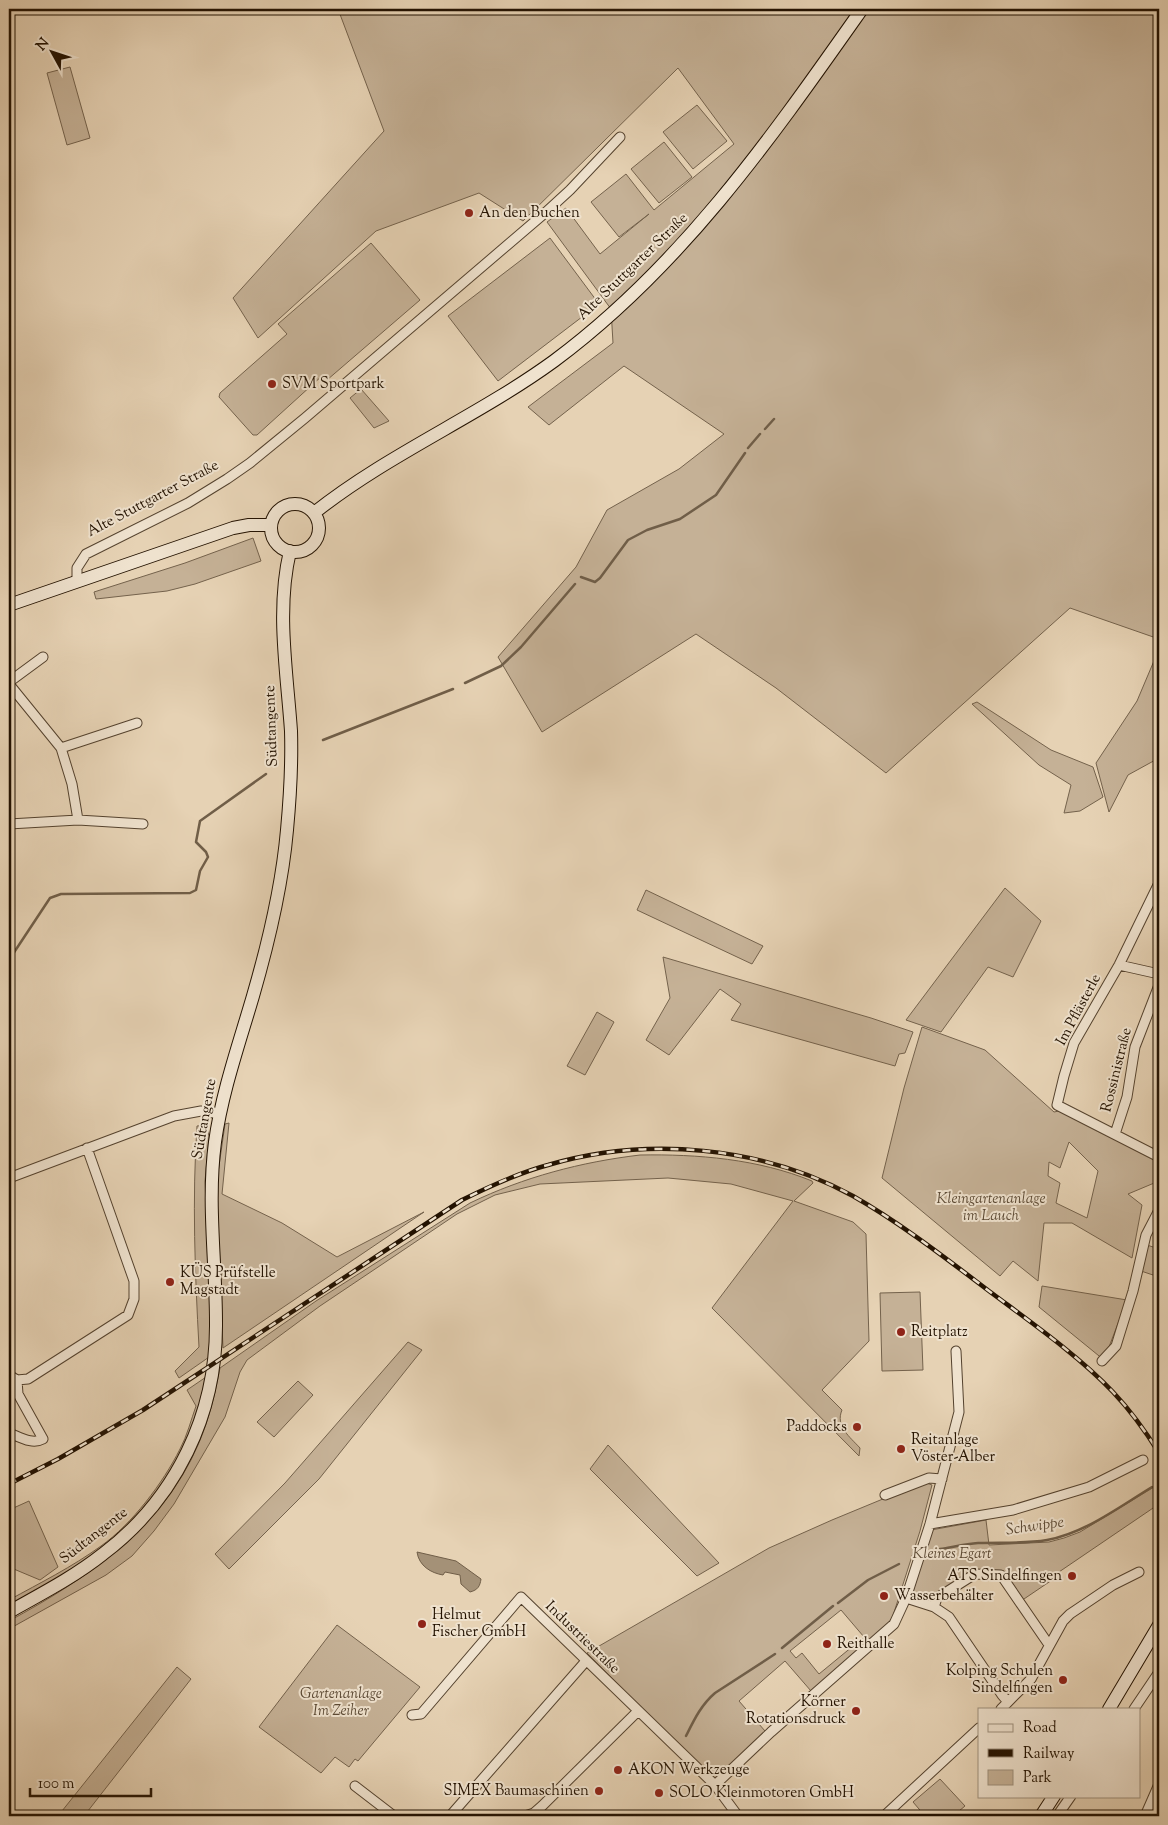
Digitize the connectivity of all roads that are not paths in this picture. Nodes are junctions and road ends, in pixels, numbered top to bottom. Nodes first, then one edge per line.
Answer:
1 (862, 9) edge
2 (620, 137) dead end
3 (314, 513) junction
4 (271, 525) junction
5 (290, 551) junction
6 (77, 582) junction
7 (9, 605) edge
8 (43, 657) dead end
9 (9, 683) edge
10 (137, 723) dead end
11 (61, 748) junction
12 (78, 820) junction
13 (9, 824) edge
14 (143, 824) dead end
15 (1159, 883) edge
16 (1119, 965) junction
17 (1159, 974) edge
18 (1159, 985) edge
19 (220, 1114) junction
20 (1115, 1134) junction
21 (86, 1148) junction
22 (1159, 1157) edge
23 (9, 1178) edge
24 (1159, 1210) edge
25 (956, 1351) dead end
26 (1102, 1361) dead end
27 (13, 1378) edge
28 (9, 1433) edge
29 (1143, 1460) dead end
30 (942, 1479) junction
31 (884, 1494) dead end
32 (930, 1524) junction
33 (1139, 1572) dead end
34 (906, 1598) junction
35 (934, 1607) junction
36 (9, 1612) edge
37 (1159, 1625) edge
38 (1050, 1644) junction
39 (586, 1661) junction
40 (1158, 1677) edge
41 (1008, 1702) junction
42 (1002, 1708) edge
43 (1110, 1708) edge
44 (1135, 1708) edge
45 (638, 1711) junction
46 (412, 1715) dead end
47 (978, 1729) edge
48 (1159, 1784) edge
49 (715, 1785) junction
50 (355, 1786) dead end
51 (1053, 1798) edge
52 (1070, 1798) edge
53 (394, 1816) edge
54 (450, 1816) edge
55 (525, 1816) edge
56 (738, 1816) edge
57 (884, 1816) edge
58 (1041, 1816) edge
59 (1057, 1816) edge
60 (1145, 1816) edge

1 - 3 main road, Alte Stuttgarter Straße
2 - 6 street, Alte Stuttgarter Straße
3 - 4 main road
3 - 5 main road
4 - 5 main road
4 - 6 main road
5 - 19 main road, Südtangente
6 - 7 main road
8 - 9 street
9 - 11 street
10 - 11 street
11 - 12 street
12 - 13 street
12 - 14 street
15 - 16 street, Im Pflästerle
16 - 17 street
16 - 20 street, Im Pflästerle
18 - 20 street, Rossinistraße
19 - 21 street
19 - 36 main road, Südtangente
20 - 22 street, Im Pflästerle
21 - 23 street
21 - 27 street
24 - 26 street
25 - 30 street
27 - 28 street
29 - 32 street
30 - 31 street
30 - 32 street
32 - 34 street
33 - 38 street
34 - 35 street
34 - 49 street
35 - 38 street
35 - 41 street
37 - 43 main road
38 - 41 street
39 - 45 street, Industriestraße
39 - 46 street, Industriestraße
39 - 54 street
40 - 44 street
41 - 42 street
45 - 49 street, Industriestraße
45 - 55 street
47 - 57 street
48 - 60 street
49 - 56 street, Industriestraße
50 - 53 street
51 - 58 main road
52 - 59 street

